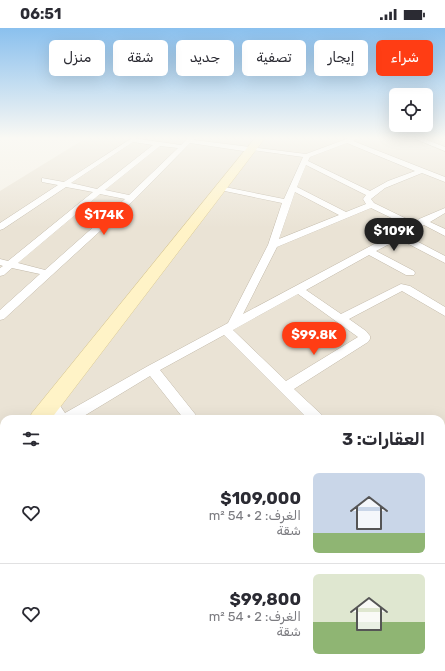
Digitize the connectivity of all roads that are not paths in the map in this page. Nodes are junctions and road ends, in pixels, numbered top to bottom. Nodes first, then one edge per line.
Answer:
1 (89, 168) edge
2 (128, 168) edge
3 (162, 168) edge
4 (236, 168) edge
5 (302, 168) edge
6 (322, 168) edge
7 (414, 168) edge
8 (421, 171) junction
9 (45, 180) dead end
10 (445, 180) edge
11 (64, 184) junction
12 (220, 188) junction
13 (293, 188) junction
14 (98, 192) junction
15 (370, 194) junction
16 (131, 198) junction
17 (287, 202) junction
18 (371, 204) junction
19 (445, 210) edge
20 (345, 216) junction
21 (418, 223) junction
22 (0, 227) edge
23 (445, 233) edge
24 (398, 235) junction
25 (273, 245) junction
26 (369, 251) junction
27 (445, 260) edge
28 (0, 262) edge
29 (10, 264) junction
30 (0, 273) edge
31 (47, 273) junction
32 (410, 273) dead end
33 (298, 289) junction
34 (445, 312) edge
35 (0, 316) edge
36 (341, 319) junction
37 (228, 327) junction
38 (152, 369) junction
39 (285, 388) junction
40 (52, 404) junction
41 (42, 415) edge
42 (59, 415) edge
43 (74, 415) edge
44 (189, 415) edge
45 (313, 415) edge

1 - 11 street
2 - 14 street
3 - 16 street
4 - 12 main road
5 - 13 street
6 - 15 street
7 - 8 street
8 - 10 street
8 - 15 street
9 - 11 street
11 - 14 street
11 - 22 street
12 - 17 street
12 - 40 main road
13 - 17 street
13 - 20 street
14 - 16 street
14 - 29 street
15 - 18 street
16 - 31 street
17 - 25 street
18 - 20 street
18 - 21 street
19 - 21 street
20 - 25 street
21 - 23 street
21 - 24 street
24 - 26 street
24 - 27 street
25 - 37 street
26 - 32 street
26 - 33 street
28 - 29 street
29 - 30 street
29 - 31 street
31 - 35 street
33 - 36 street
33 - 37 street
34 - 36 street
36 - 39 street
37 - 38 street
37 - 39 street
38 - 43 street
38 - 44 street
39 - 45 street
40 - 41 main road
40 - 42 street

